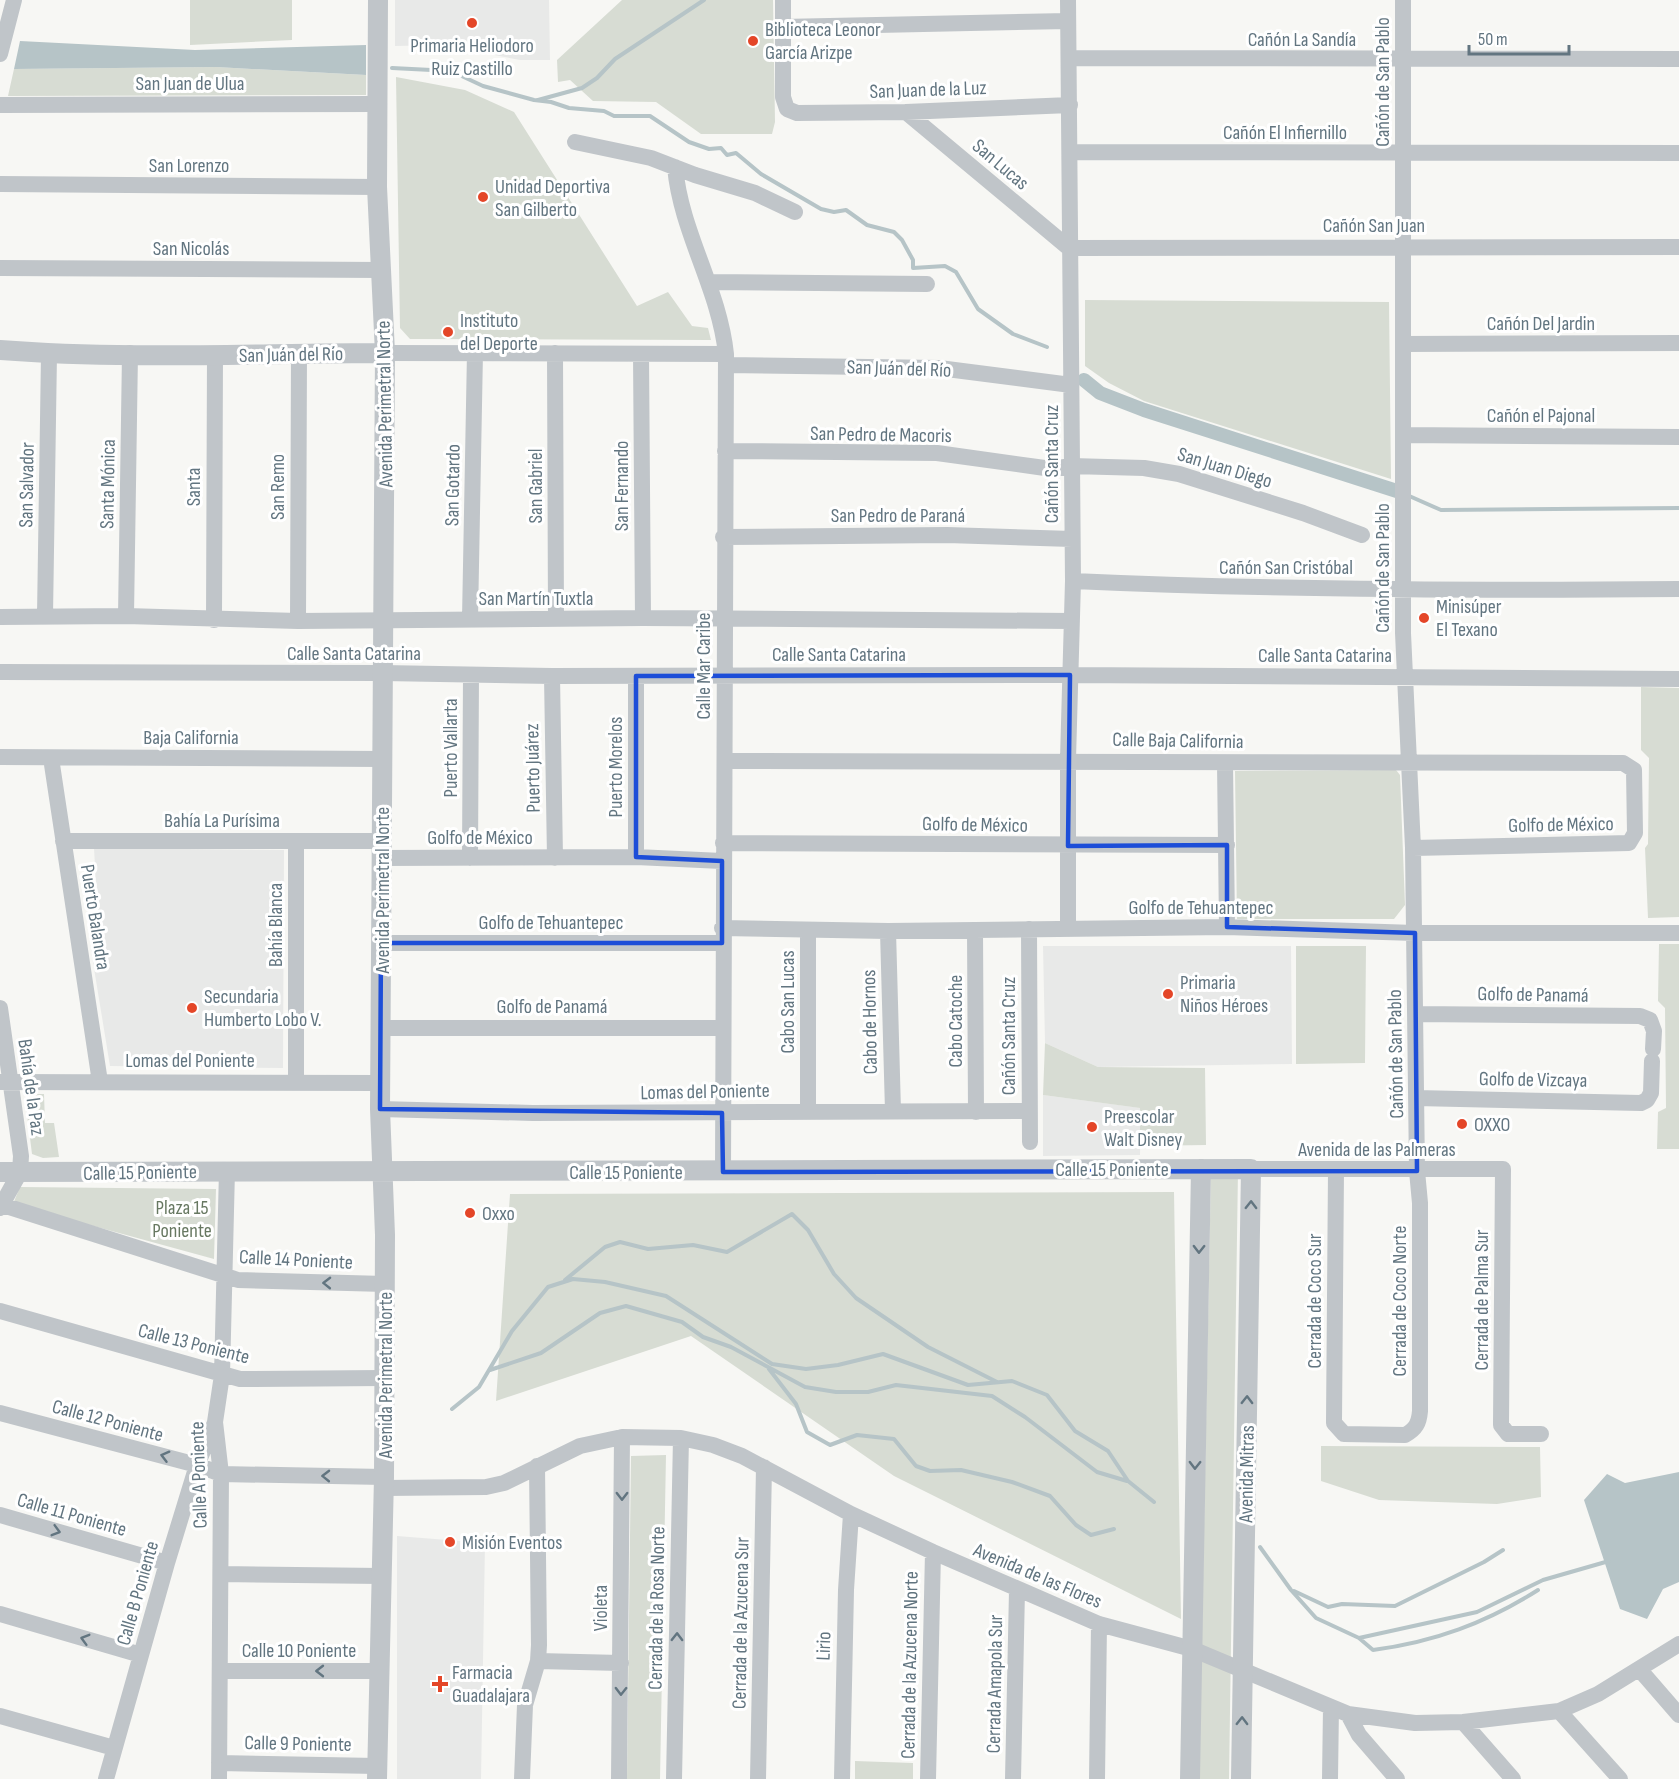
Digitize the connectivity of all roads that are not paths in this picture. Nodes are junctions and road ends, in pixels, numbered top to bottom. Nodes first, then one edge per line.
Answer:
1 (14, 0) edge
2 (378, 0) edge
3 (783, 0) edge
4 (1068, 0) edge
5 (1403, 0) edge
6 (1068, 21) junction
7 (783, 27) junction
8 (0, 54) edge
9 (1069, 58) junction
10 (1679, 59) edge
11 (1403, 60) junction
12 (379, 104) junction
13 (0, 105) edge
14 (1070, 105) junction
15 (906, 112) junction
16 (575, 142) dead end
17 (1070, 152) junction
18 (1402, 153) junction
19 (1679, 153) edge
20 (675, 167) junction
21 (0, 184) edge
22 (377, 187) junction
23 (795, 212) dead end
24 (1401, 246) junction
25 (1679, 247) edge
26 (1069, 248) junction
27 (0, 268) edge
28 (381, 270) junction
29 (710, 282) junction
30 (927, 284) dead end
31 (1403, 344) junction
32 (1679, 344) edge
33 (0, 350) edge
34 (475, 352) junction
35 (130, 353) junction
36 (299, 353) junction
37 (385, 353) junction
38 (555, 353) junction
39 (49, 354) junction
40 (641, 354) junction
41 (215, 355) junction
42 (726, 359) junction
43 (1071, 386) junction
44 (1403, 435) junction
45 (1679, 437) edge
46 (724, 451) junction
47 (1071, 466) junction
48 (1362, 535) dead end
49 (723, 537) junction
50 (1072, 539) junction
51 (1073, 581) junction
52 (1405, 589) junction
53 (1679, 589) edge
54 (45, 616) junction
55 (126, 616) junction
56 (0, 617) edge
57 (643, 618) junction
58 (471, 619) junction
59 (556, 619) junction
60 (724, 619) junction
61 (214, 620) junction
62 (384, 620) junction
63 (298, 621) junction
64 (1071, 621) junction
65 (0, 672) edge
66 (383, 673) junction
67 (471, 675) junction
68 (1070, 675) junction
69 (552, 676) junction
70 (636, 676) junction
71 (723, 676) junction
72 (1404, 676) junction
73 (1679, 679) edge
74 (0, 757) edge
75 (51, 758) junction
76 (382, 759) junction
77 (1068, 759) junction
78 (724, 761) junction
79 (1409, 762) junction
80 (1226, 763) junction
81 (1630, 766) joint
82 (63, 841) junction
83 (296, 841) junction
84 (723, 843) junction
85 (1227, 845) junction
86 (1068, 846) junction
87 (1413, 848) junction
88 (381, 849) junction
89 (636, 857) junction
90 (470, 858) junction
91 (555, 858) junction
92 (722, 861) junction
93 (1227, 927) junction
94 (1068, 928) junction
95 (1029, 929) junction
96 (808, 930) junction
97 (975, 930) junction
98 (888, 931) junction
99 (1414, 933) junction
100 (1679, 933) edge
101 (722, 936) junction
102 (381, 943) junction
103 (0, 1008) edge
104 (1416, 1014) junction
105 (382, 1028) junction
106 (722, 1028) junction
107 (296, 1081) junction
108 (5, 1082) edge
109 (100, 1082) junction
110 (381, 1083) junction
111 (1416, 1098) junction
112 (1647, 1100) joint
113 (381, 1109) junction
114 (808, 1110) junction
115 (1029, 1111) junction
116 (893, 1112) junction
117 (976, 1112) junction
118 (722, 1113) junction
119 (1030, 1142) dead end
120 (1200, 1169) junction
121 (1251, 1169) junction
122 (1503, 1169) joint
123 (226, 1170) junction
124 (1336, 1170) junction
125 (384, 1171) junction
126 (1417, 1171) junction
127 (0, 1172) edge
128 (20, 1172) junction
129 (723, 1172) junction
130 (0, 1205) edge
131 (223, 1275) junction
132 (385, 1284) junction
133 (0, 1311) edge
134 (222, 1375) junction
135 (383, 1378) junction
136 (0, 1413) edge
137 (215, 1422) junction
138 (1413, 1430) joint
139 (1541, 1434) dead end
140 (622, 1437) junction
141 (681, 1438) junction
142 (197, 1465) junction
143 (537, 1466) junction
144 (764, 1467) junction
145 (221, 1474) junction
146 (384, 1482) junction
147 (851, 1514) junction
148 (0, 1515) edge
149 (933, 1552) junction
150 (167, 1563) junction
151 (222, 1574) junction
152 (381, 1576) junction
153 (1017, 1590) junction
154 (0, 1614) edge
155 (1099, 1624) junction
156 (1679, 1644) edge
157 (1192, 1649) junction
158 (141, 1655) junction
159 (538, 1661) junction
160 (621, 1663) junction
161 (1243, 1669) junction
162 (1640, 1670) junction
163 (220, 1671) junction
164 (378, 1671) junction
165 (1331, 1707) junction
166 (1559, 1711) junction
167 (1348, 1714) junction
168 (1679, 1715) edge
169 (0, 1716) edge
170 (1463, 1722) junction
171 (114, 1748) junction
172 (219, 1771) edge
173 (377, 1772) edge
174 (106, 1779) edge
175 (522, 1779) edge
176 (619, 1779) edge
177 (674, 1779) edge
178 (758, 1779) edge
179 (842, 1779) edge
180 (928, 1779) edge
181 (1013, 1779) edge
182 (1097, 1779) edge
183 (1190, 1779) edge
184 (1241, 1779) edge
185 (1330, 1779) edge
186 (1397, 1779) edge
187 (1513, 1779) edge
188 (1620, 1779) edge

1 - 8 street
2 - 12 street, Avenida Perimetral Norte
3 - 7 street
4 - 6 street, Cañón Santa Cruz
5 - 11 street, Cañón de San Pablo
6 - 7 street
6 - 9 street, Cañón Santa Cruz
7 - 15 street, San Juan de la Luz
9 - 11 street, Cañón La Sandía
9 - 14 street, Cañón Santa Cruz
10 - 11 street, Cañón La Sandía
11 - 18 street, Cañón de San Pablo
12 - 13 street, San Juan de Ulua
12 - 22 street, Avenida Perimetral Norte
14 - 15 street, San Juan de la Luz
14 - 17 street, Cañón Santa Cruz
15 - 26 street, San Lucas
16 - 20 street
17 - 18 street, Cañón El Infiernillo
17 - 26 street, Cañón Santa Cruz
18 - 19 street, Cañón El Infiernillo
18 - 24 street, Cañón de San Pablo
20 - 23 street
20 - 29 street, Calle Mar Caribe
21 - 22 street, San Lorenzo
22 - 28 street, Avenida Perimetral Norte
24 - 25 street, Cañón San Juan
24 - 26 street, Cañón San Juan
24 - 31 street, Cañón de San Pablo
26 - 43 street, Cañón Santa Cruz
27 - 28 street, San Nicolás
28 - 37 street, Avenida Perimetral Norte
29 - 30 street
29 - 42 street, Calle Mar Caribe
31 - 32 street, Cañón Del Jardin
31 - 44 street, Cañón de San Pablo
33 - 39 street, San Juán del Río
34 - 37 street, San Juán del Río
34 - 38 street, San Juán del Río
34 - 58 street, San Gotardo
35 - 39 street, San Juán del Río
35 - 41 street, San Juán del Río
35 - 55 street, Santa Mónica
36 - 37 street, San Juán del Río
36 - 41 street, San Juán del Río
36 - 63 street, San Remo
37 - 62 street, Avenida Perimetral Norte
38 - 40 street, San Juán del Río
38 - 59 street, San Gabriel
39 - 54 street, San Salvador
40 - 42 street, San Juán del Río
40 - 57 street, San Fernando
41 - 61 street, Santa
42 - 43 street, San Juán del Río
42 - 46 street, Calle Mar Caribe
43 - 47 street, Cañón Santa Cruz
44 - 45 street, Cañón el Pajonal
44 - 52 street, Cañón de San Pablo
46 - 47 street, San Pedro de Macoris
46 - 49 street, Calle Mar Caribe
47 - 48 street, San Juan Diego
47 - 50 street, Cañón Santa Cruz
49 - 50 street, San Pedro de Paraná
49 - 60 street, Calle Mar Caribe
50 - 51 street, Cañón Santa Cruz
51 - 52 street, Cañón San Cristóbal
51 - 64 street, Cañón Santa Cruz
52 - 53 street, Cañón San Cristóbal
52 - 72 street, Cañón de San Pablo
54 - 55 street, San Martín Tuxtla
54 - 56 street, San Martín Tuxtla
55 - 61 street, San Martín Tuxtla
57 - 59 street, San Martín Tuxtla
57 - 60 street, San Martín Tuxtla
58 - 59 street, San Martín Tuxtla
58 - 62 street, San Martín Tuxtla
60 - 64 street, San Martín Tuxtla
60 - 71 street, Calle Mar Caribe
61 - 63 street, San Martín Tuxtla
62 - 63 street, San Martín Tuxtla
62 - 66 street, Avenida Perimetral Norte
64 - 68 street, Cañón Santa Cruz
65 - 66 street, Calle Santa Catarina
66 - 67 street, Calle Santa Catarina
66 - 76 street, Avenida Perimetral Norte
67 - 69 street, Calle Santa Catarina
67 - 90 street, Puerto Vallarta
68 - 71 street, Calle Santa Catarina
68 - 72 street, Calle Santa Catarina
68 - 77 street, Cañón Santa Cruz
69 - 70 street, Calle Santa Catarina
69 - 91 street, Puerto Juárez
70 - 71 street, Calle Santa Catarina
70 - 89 street, Puerto Morelos
71 - 78 street, Calle Mar Caribe
72 - 73 street, Calle Santa Catarina
72 - 79 street, Cañón de San Pablo
74 - 75 street, Baja California
75 - 76 street, Baja California
75 - 82 street, Puerto Balandra
76 - 88 street, Avenida Perimetral Norte
77 - 78 street, Calle Baja California
77 - 80 street, Calle Baja California
77 - 86 street, Cañón Santa Cruz
78 - 84 street, Calle Mar Caribe
79 - 80 street, Calle Baja California
79 - 81 street, Calle Baja California
79 - 87 street, Cañón de San Pablo
80 - 85 street
81 - 87 street, Golfo de México
82 - 83 street, Bahía La Purísima
82 - 109 street, Puerto Balandra
83 - 88 street, Bahía La Purísima
83 - 107 street, Bahía Blanca
84 - 86 street, Golfo de México
84 - 92 street, Calle Mar Caribe
85 - 86 street, Golfo de México
85 - 93 street
86 - 94 street, Cañón Santa Cruz
87 - 99 street, Cañón de San Pablo
88 - 90 street, Golfo de México
88 - 102 street, Avenida Perimetral Norte
89 - 91 street, Golfo de México
89 - 92 street, Golfo de México
90 - 91 street, Golfo de México
92 - 101 street, Calle Mar Caribe
93 - 94 street, Golfo de Tehuantepec
93 - 99 street, Golfo de Tehuantepec
94 - 95 street, Golfo de Tehuantepec
95 - 97 street, Golfo de Tehuantepec
95 - 115 street, Cañón Santa Cruz
96 - 98 street, Golfo de Tehuantepec
96 - 101 street, Golfo de Tehuantepec
96 - 114 street, Cabo San Lucas
97 - 98 street, Golfo de Tehuantepec
97 - 117 street, Cabo Catoche
98 - 116 street, Cabo de Hornos
99 - 100 street, Golfo de Tehuantepec
99 - 104 street, Cañón de San Pablo
101 - 102 street, Golfo de Tehuantepec
101 - 106 street, Calle Mar Caribe
102 - 105 street, Avenida Perimetral Norte
103 - 108 street, Bahía de la Paz
104 - 111 street, Cañón de San Pablo
104 - 112 street, Golfo de Panamá
105 - 106 street, Golfo de Panamá
105 - 110 street, Avenida Perimetral Norte
106 - 118 street, Calle Mar Caribe
107 - 109 street, Lomas del Poniente
107 - 110 street, Lomas del Poniente
108 - 109 street, Lomas del Poniente
108 - 128 street, Bahía de la Paz
110 - 113 street, Avenida Perimetral Norte
111 - 112 street, Golfo de Vizcaya
111 - 126 street, Cañón de San Pablo
113 - 118 street, Lomas del Poniente
113 - 125 street, Avenida Perimetral Norte
114 - 116 street, Lomas del Poniente
114 - 118 street, Lomas del Poniente
115 - 117 street, Lomas del Poniente
115 - 119 street, Cañón Santa Cruz
116 - 117 street, Lomas del Poniente
118 - 129 street, Calle Mar Caribe
120 - 121 street, Calle 15 Poniente
120 - 129 street, Calle 15 Poniente
120 -> 157 street
121 - 124 street, Avenida de las Palmeras
161 -> 121 street, Avenida Mitras
122 - 126 street, Avenida de las Palmeras
122 - 139 street, Cerrada de Palma Sur
123 - 125 street, Calle 15 Poniente
123 - 128 street, Calle 15 Poniente
123 - 131 street, Calle A Poniente
124 - 126 street, Avenida de las Palmeras
124 - 138 street, Cerrada de Coco Sur
125 - 129 street, Calle 15 Poniente
125 - 132 street, Avenida Perimetral Norte
126 - 138 street, Cerrada de Coco Norte
127 - 128 street, Calle 15 Poniente
128 - 130 street
130 - 131 street, Calle 14 Poniente
132 -> 131 street, Calle 14 Poniente
131 - 134 street, Calle A Poniente
132 - 135 street, Avenida Perimetral Norte
133 - 134 street, Calle 13 Poniente
134 - 135 street, Calle 13 Poniente
134 - 137 street, Calle A Poniente
135 - 146 street, Avenida Perimetral Norte
142 -> 136 street, Calle 12 Poniente
137 - 142 street, Calle B Poniente
137 - 145 street, Calle A Poniente
140 - 141 street, Avenida de las Flores
140 - 143 street, Avenida de las Flores
140 -> 160 street, Violeta
141 - 144 street, Avenida de las Flores
177 -> 141 street, Cerrada de la Rosa Norte
142 - 145 street, Calle 12 Poniente
142 - 150 street, Calle B Poniente
143 - 146 street, Avenida de las Flores
143 - 159 street
144 - 147 street, Avenida de las Flores
144 - 178 street, Cerrada de la Azucena Sur
146 -> 145 street, Calle 12 Poniente
145 - 151 street, Calle A Poniente
146 - 152 street, Avenida Perimetral Norte
147 - 149 street, Avenida de las Flores
147 - 179 street, Lirio
148 -> 150 street, Calle 11 Poniente
149 - 153 street, Avenida de las Flores
149 - 180 street, Cerrada de la Azucena Norte
150 - 158 street, Calle B Poniente
151 - 152 street
151 - 163 street, Calle A Poniente
152 - 164 street, Avenida Perimetral Norte
153 - 155 street, Avenida de las Flores
153 - 181 street, Cerrada Amapola Sur
158 -> 154 street
155 - 157 street, Avenida de las Flores
155 - 182 street
156 - 162 street, Avenida de las Flores
157 - 161 street, Avenida de las Flores
157 - 183 street
158 - 171 street, Calle B Poniente
159 - 160 street
159 - 175 street
160 -> 176 street, Violeta
161 - 165 street, Avenida de las Flores
184 -> 161 street, Avenida Mitras
162 - 166 street, Avenida de las Flores
162 - 168 street
164 -> 163 street, Calle 10 Poniente
163 - 172 street, Calle A Poniente
164 - 173 street, Avenida Perimetral Norte
165 - 167 street, Avenida de las Flores
165 - 185 street
166 - 170 street, Avenida de las Flores
166 - 188 street
167 - 170 street, Avenida de las Flores
167 - 186 street
169 - 171 street
170 - 187 street
171 - 174 street, Calle B Poniente
172 - 173 street, Calle 9 Poniente

